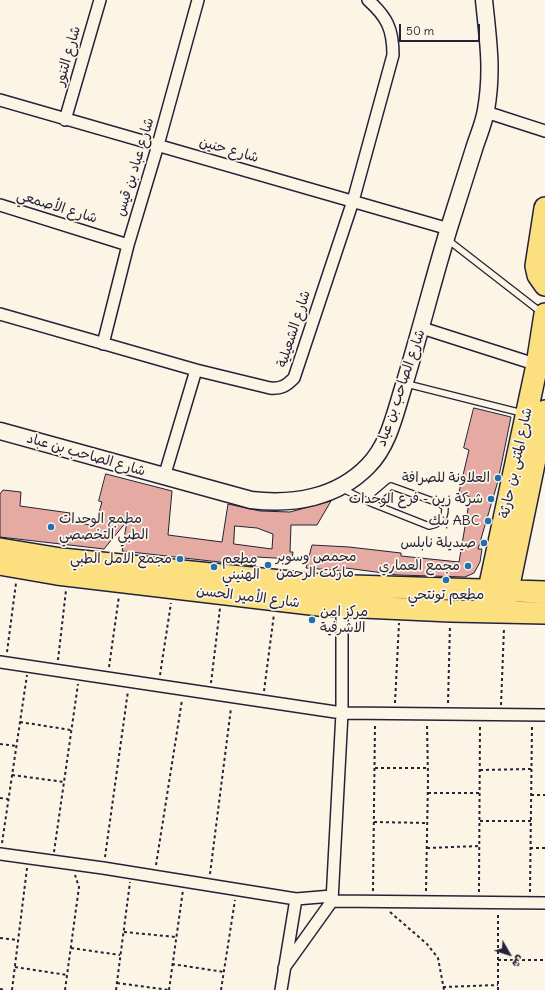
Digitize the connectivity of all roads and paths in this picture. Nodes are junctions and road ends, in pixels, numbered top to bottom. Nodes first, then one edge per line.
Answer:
1 (100, 0) edge
2 (198, 0) edge
3 (368, 0) edge
4 (484, 0) edge
5 (0, 100) edge
6 (486, 112) junction
7 (65, 120) junction
8 (545, 131) edge
9 (158, 145) junction
10 (352, 201) junction
11 (0, 205) edge
12 (545, 208) edge
13 (447, 234) junction
14 (128, 244) junction
15 (545, 285) edge
16 (0, 314) edge
17 (545, 315) edge
18 (422, 328) junction
19 (103, 344) junction
20 (541, 366) edge
21 (196, 370) junction
22 (404, 384) junction
23 (536, 412) edge
24 (0, 431) edge
25 (164, 477) junction
26 (339, 487) junction
27 (371, 504) junction
28 (0, 549) edge
29 (504, 565) junction
30 (9, 566) edge
31 (67, 575) junction
32 (122, 582) junction
33 (173, 588) junction
34 (463, 591) junction
35 (498, 591) junction
36 (543, 592) edge
37 (221, 594) junction
38 (320, 595) junction
39 (276, 600) junction
40 (342, 607) junction
41 (399, 609) junction
42 (451, 611) junction
43 (494, 612) junction
44 (545, 613) edge
45 (3, 663) edge
46 (28, 666) junction
47 (56, 671) junction
48 (79, 674) junction
49 (107, 678) junction
50 (130, 682) junction
51 (159, 686) junction
52 (183, 690) junction
53 (209, 694) junction
54 (232, 698) junction
55 (262, 702) junction
56 (342, 713) junction
57 (375, 714) junction
58 (395, 714) junction
59 (427, 714) junction
60 (448, 714) junction
61 (480, 714) junction
62 (501, 714) junction
63 (532, 715) junction
64 (545, 715) edge
65 (20, 722) junction
66 (71, 730) junction
67 (0, 744) edge
68 (16, 746) junction
69 (375, 768) junction
70 (428, 768) junction
71 (531, 769) junction
72 (480, 770) junction
73 (12, 775) junction
74 (64, 782) junction
75 (428, 793) junction
76 (480, 793) junction
77 (531, 795) junction
78 (545, 795) edge
79 (0, 798) edge
80 (8, 799) junction
81 (479, 821) junction
82 (530, 821) junction
83 (374, 822) junction
84 (427, 823) junction
85 (479, 846) junction
86 (427, 848) junction
87 (530, 848) junction
88 (545, 848) edge
89 (0, 854) edge
90 (29, 858) junction
91 (53, 861) junction
92 (70, 864) junction
93 (103, 868) junction
94 (132, 873) junction
95 (154, 876) junction
96 (184, 881) junction
97 (209, 885) junction
98 (236, 889) junction
99 (296, 899) junction
100 (332, 899) junction
101 (375, 902) junction
102 (426, 902) junction
103 (479, 903) junction
104 (498, 903) junction
105 (530, 903) junction
106 (545, 903) edge
107 (124, 932) junction
108 (0, 938) edge
109 (176, 938) junction
110 (18, 940) junction
111 (71, 948) junction
112 (120, 955) junction
113 (498, 960) junction
114 (545, 960) edge
115 (172, 964) junction
116 (14, 967) junction
117 (284, 968) junction
118 (224, 972) junction
119 (67, 975) junction
120 (117, 983) junction
121 (498, 985) junction
122 (443, 986) junction
123 (0, 989) edge
124 (5, 990) edge
125 (12, 990) edge
126 (65, 990) edge
127 (116, 990) edge
128 (169, 990) edge
129 (221, 990) edge
130 (281, 990) edge
131 (444, 990) edge
132 (498, 990) edge

1 - 7 street, شارع التنور
2 - 9 street, شارع عباد بن قيس
3 - 10 street, شارع الشعيلية
4 - 6 street, شارع الصاحب بن عباد
5 - 7 street, شارع حنين
6 - 8 street
6 - 13 street, شارع الصاحب بن عباد
7 - 9 street, شارع حنين
9 - 10 street, شارع حنين
9 - 14 street, شارع عباد بن قيس
10 - 13 street, شارع حنين
10 - 21 street, شارع الشعيلية
11 - 14 street, شارع الأصمعي
12 - 15 highway
13 - 17 lane
13 - 18 street, شارع الصاحب بن عباد
14 - 19 street, شارع عباد بن قيس
16 - 19 street, شارع الشعيلية
17 - 20 highway, شارع المثنى بن حارثة
18 - 20 street
18 - 22 street, شارع الصاحب بن عباد
19 - 21 street, شارع الشعيلية
20 - 23 highway, شارع المثنى بن حارثة
21 - 25 street
22 - 23 lane
22 - 26 street, شارع الصاحب بن عباد
23 - 29 highway, شارع المثنى بن حارثة
24 - 25 street, شارع الصاحب بن عباد
25 - 26 street, شارع الصاحب بن عباد
26 - 27 lane
27 - 27 lane
28 - 38 highway, شارع الأمير الحسن
29 - 34 highway
29 - 35 highway, شارع المثنى بن حارثة
29 - 36 highway
30 - 31 highway, شارع الأمير الحسن
30 - 45 path
31 - 32 highway, شارع الأمير الحسن
31 - 47 path
32 - 33 highway, شارع الأمير الحسن
32 - 49 path
33 - 37 highway, شارع الأمير الحسن
33 - 51 path
34 - 35 highway, شارع الأمير الحسن
34 - 38 highway, شارع الأمير الحسن
35 - 36 highway, شارع الأمير الحسن
35 - 43 highway, شارع المثنى بن حارثة
37 - 39 highway, شارع الأمير الحسن
37 - 53 path
38 - 39 highway, شارع الأمير الحسن
38 - 40 highway, شارع الأمير الحسن
39 - 55 path
40 - 41 highway, شارع الأمير الحسن
40 - 56 street
41 - 42 highway, شارع الأمير الحسن
41 - 58 path
42 - 43 highway, شارع الأمير الحسن
42 - 60 path
43 - 44 highway, شارع الأمير الحسن
43 - 62 path
45 - 46 street
46 - 47 street
46 - 65 path
47 - 48 street
48 - 49 street
48 - 66 path
49 - 50 street
50 - 51 street
50 - 93 path
51 - 52 street
52 - 53 street
52 - 95 path
53 - 54 street
54 - 55 street
54 - 97 path
55 - 56 street
56 - 57 street
56 - 100 street
57 - 58 street
57 - 69 path
58 - 59 street
59 - 60 street
59 - 70 path
60 - 61 street
61 - 62 street
61 - 72 path
62 - 63 street
63 - 64 street
63 - 71 path
65 - 66 path
65 - 68 path
66 - 74 path
67 - 68 path
68 - 73 path
69 - 70 path
69 - 83 path
70 - 75 path
71 - 72 path
71 - 77 path
72 - 76 path
73 - 74 path
73 - 80 path
74 - 91 path
75 - 76 path
75 - 84 path
76 - 81 path
77 - 78 path
77 - 82 path
79 - 80 path
80 - 89 path
81 - 82 path
81 - 85 path
82 - 87 path
83 - 84 path
83 - 101 path
84 - 86 path
85 - 86 path
85 - 103 path
86 - 102 path
87 - 88 path
87 - 105 path
89 - 90 street
90 - 91 street
90 - 110 path
91 - 92 street
92 - 93 street
92 - 111 path
93 - 94 street
94 - 95 street
94 - 107 path
95 - 96 street
96 - 97 street
96 - 109 path
97 - 98 street
98 - 99 street
98 - 118 path
99 - 100 street
99 - 117 street
100 - 101 street
100 - 117 street
101 - 102 street
101 - 122 path
102 - 103 street
103 - 104 street
104 - 105 street
104 - 113 path
105 - 106 street
107 - 109 path
107 - 112 path
108 - 110 path
109 - 115 path
110 - 116 path
111 - 112 path
111 - 119 path
112 - 120 path
113 - 114 path
113 - 121 path
115 - 118 path
115 - 128 path
116 - 119 path
116 - 125 path
117 - 130 street
118 - 129 path
119 - 126 path
120 - 127 path
120 - 128 path
121 - 122 path
121 - 132 path
122 - 131 path
123 - 124 path

